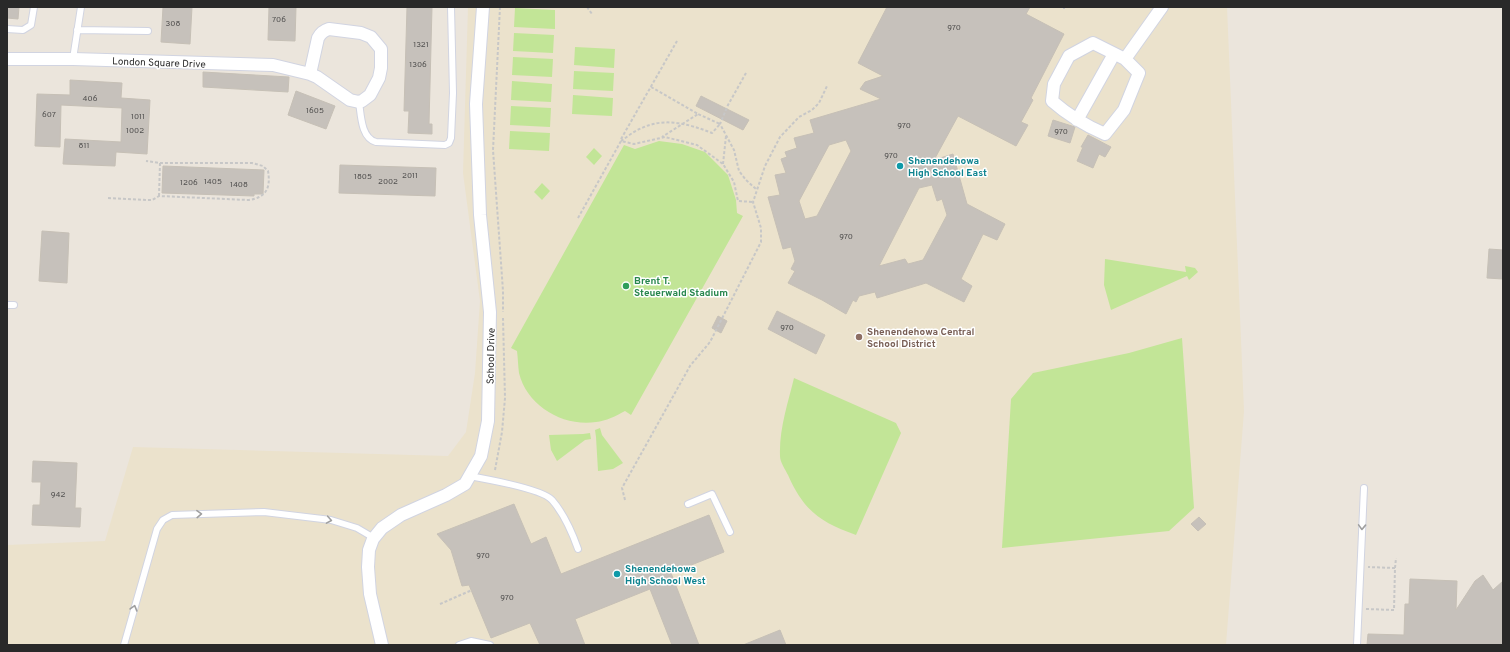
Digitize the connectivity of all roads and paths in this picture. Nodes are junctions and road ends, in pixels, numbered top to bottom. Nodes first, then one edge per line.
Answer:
1 (34, 7) edge
2 (81, 7) edge
3 (451, 7) edge
4 (483, 7) edge
5 (500, 7) edge
6 (587, 7) edge
7 (1162, 7) edge
8 (592, 14) dead end
9 (7, 29) edge
10 (77, 30) junction
11 (148, 31) dead end
12 (677, 41) dead end
13 (1119, 56) junction
14 (73, 58) junction
15 (7, 59) edge
16 (746, 73) dead end
17 (310, 74) junction
18 (827, 86) dead end
19 (651, 87) junction
20 (358, 102) junction
21 (698, 114) junction
22 (1077, 120) junction
23 (682, 124) junction
24 (720, 124) junction
25 (726, 135) junction
26 (661, 138) junction
27 (620, 141) junction
28 (146, 161) dead end
29 (160, 163) junction
30 (723, 164) junction
31 (757, 190) junction
32 (158, 196) junction
33 (108, 198) dead end
34 (752, 202) junction
35 (578, 218) dead end
36 (7, 305) edge
37 (14, 305) dead end
38 (495, 470) dead end
39 (470, 476) junction
40 (1364, 488) dead end
41 (625, 500) dead end
42 (688, 504) dead end
43 (730, 532) dead end
44 (374, 538) junction
45 (578, 549) dead end
46 (1396, 558) dead end
47 (1361, 566) junction
48 (1395, 568) junction
49 (472, 590) dead end
50 (440, 604) dead end
51 (1359, 609) junction
52 (124, 645) edge
53 (382, 645) edge
54 (459, 645) edge
55 (490, 645) edge
56 (1357, 645) edge

1 - 9 lane
2 - 10 lane
3 - 20 lane
4 - 39 street, School Drive
5 - 38 path
6 - 8 path
7 - 13 street
10 - 11 lane
10 - 14 lane
12 - 19 path
13 - 22 street
13 - 22 street
13 - 22 street
14 - 15 street, London Square Drive
14 - 17 street, London Square Drive
16 - 24 path
17 - 20 street, London Square Drive
17 - 20 street
18 - 31 path
19 - 21 path
19 - 27 path
21 - 23 path
21 - 24 path
23 - 24 path
23 - 26 path
23 - 27 path
24 - 25 path
25 - 30 path
25 - 31 path
26 - 27 path
26 - 30 path
27 - 35 path
28 - 29 path
29 - 32 path
29 - 32 path
30 - 34 path
31 - 34 path
32 - 33 path
34 - 41 path
36 - 37 lane
39 - 44 street, School Drive
39 - 45 lane
40 -> 47 lane
42 - 43 lane
52 -> 44 lane
44 - 53 street, School Drive
46 - 48 path
47 - 48 path
47 - 51 lane
48 - 51 path
49 - 50 path
51 - 56 lane
54 - 55 lane

